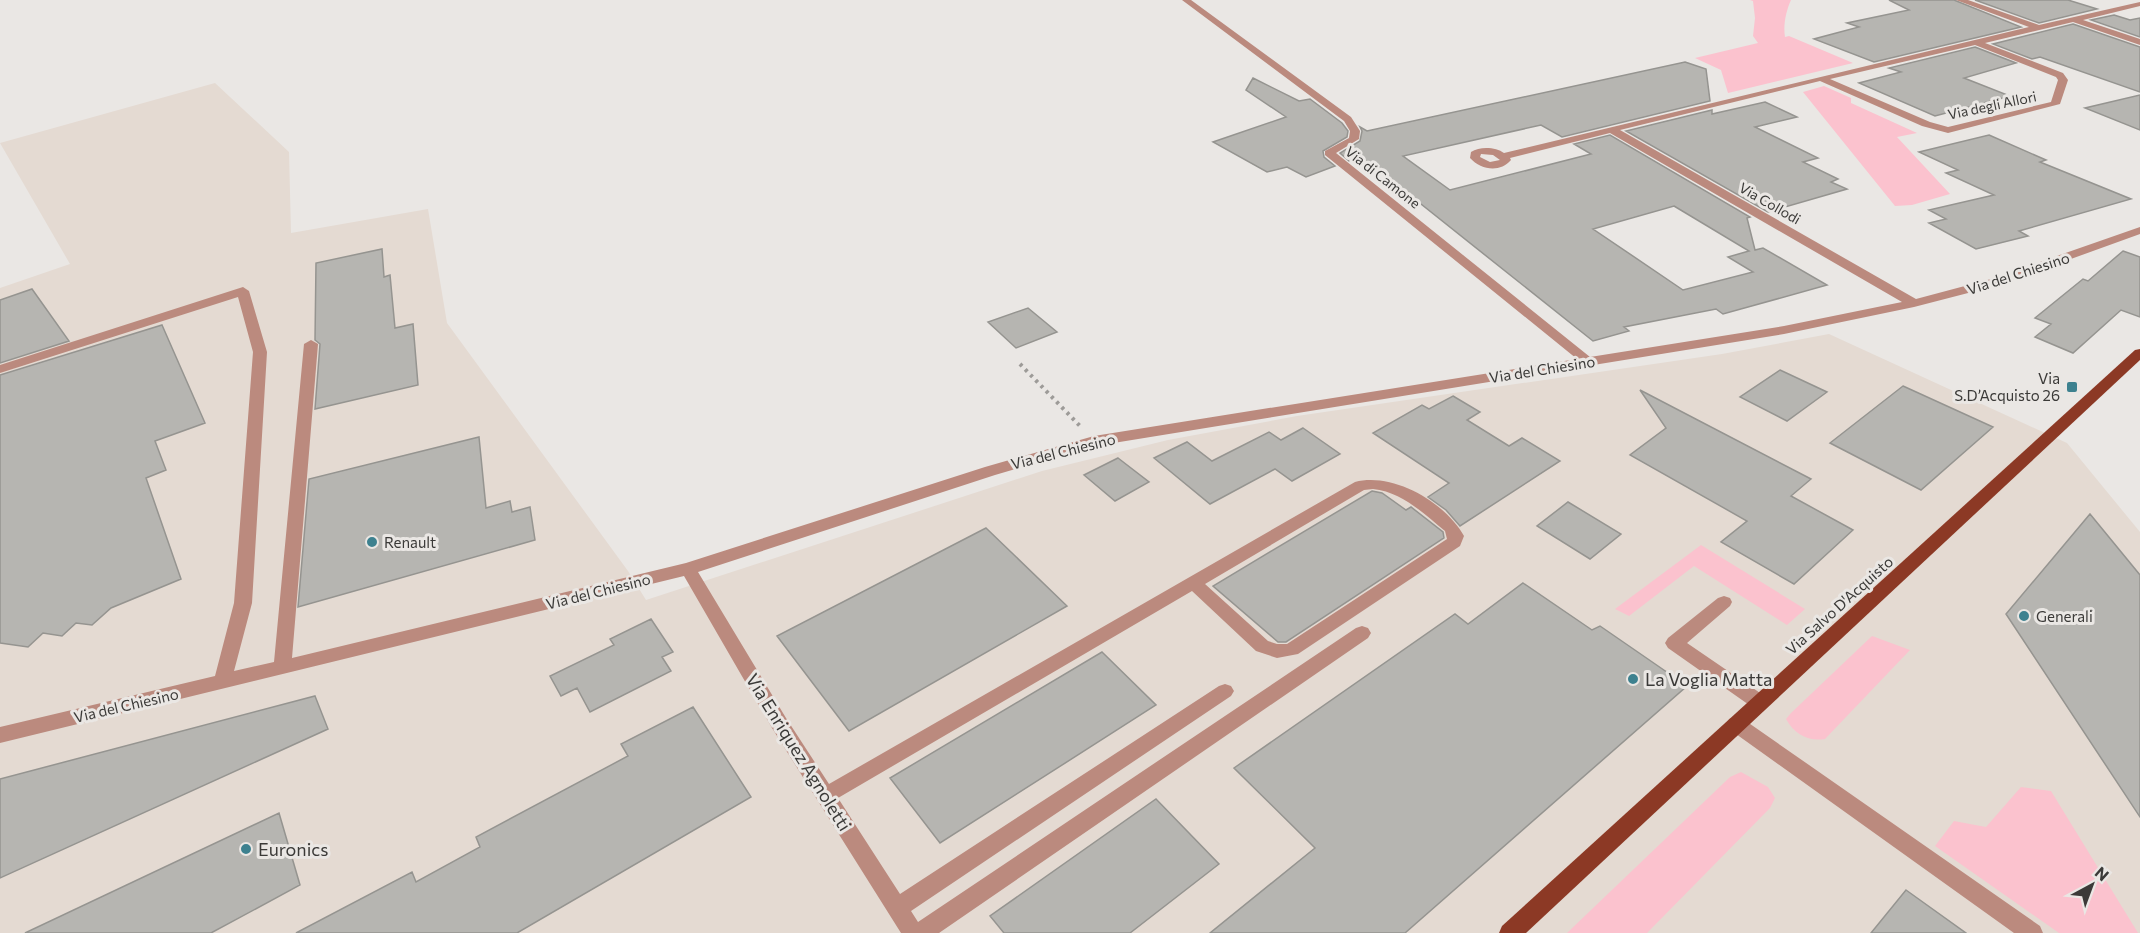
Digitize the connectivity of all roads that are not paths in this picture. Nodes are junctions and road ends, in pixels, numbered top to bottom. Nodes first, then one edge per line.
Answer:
1 (1186, 0) edge
2 (1960, 0) edge
3 (2140, 4) edge
4 (2073, 20) junction
5 (2039, 28) junction
6 (1975, 42) junction
7 (2140, 42) edge
8 (1821, 78) junction
9 (1612, 130) junction
10 (1504, 156) dead end
11 (2140, 230) edge
12 (1914, 303) junction
13 (311, 344) dead end
14 (2140, 353) edge
15 (1587, 361) junction
16 (0, 369) edge
17 (688, 569) junction
18 (1193, 583) junction
19 (1724, 602) dead end
20 (1362, 633) dead end
21 (282, 668) junction
22 (222, 682) junction
23 (1225, 691) dead end
24 (1759, 702) junction
25 (1736, 724) junction
26 (0, 735) edge
27 (825, 796) junction
28 (897, 908) junction
29 (913, 933) edge
30 (920, 933) edge
31 (1510, 933) edge
32 (2032, 933) edge

1 - 15 street, Via di Camone
2 - 5 street
3 - 4 street
4 - 5 street
4 - 7 street
5 - 6 street
6 - 8 street
6 - 8 street, Via degli Allori
8 - 9 street
9 - 10 street
9 - 12 street, Via Collodi
11 - 12 street, Via del Chiesino
12 - 15 street, Via del Chiesino
13 - 21 street
14 - 24 main road, Via Salvo D'Acquisto
15 - 17 street, Via del Chiesino
16 - 22 street
17 - 21 street, Via del Chiesino
17 - 27 street, Via Enriquez Agnoletti
18 - 18 street
18 - 27 street
19 - 24 street
20 - 30 street
21 - 22 street, Via del Chiesino
22 - 26 street, Via del Chiesino
23 - 28 street
24 - 25 main road, Via Salvo D'Acquisto
25 - 31 main road, Via Salvo D'Acquisto
25 - 32 street
27 - 28 street, Via Enriquez Agnoletti
28 - 29 street, Via Enriquez Agnoletti

